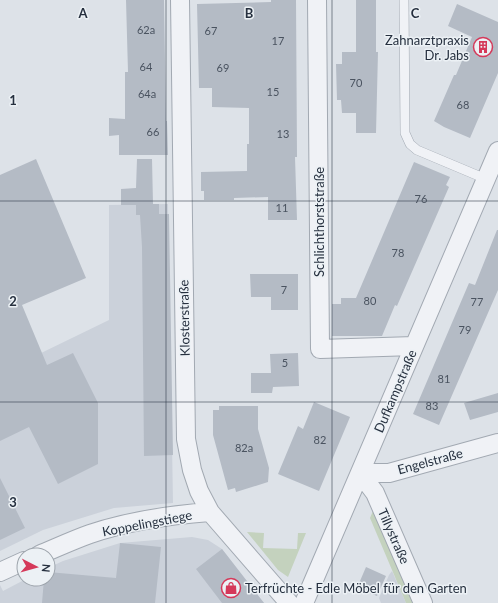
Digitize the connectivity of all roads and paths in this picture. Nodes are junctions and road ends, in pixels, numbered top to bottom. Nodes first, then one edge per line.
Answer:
1 (180, 0) edge
2 (317, 0) edge
3 (404, 0) edge
4 (498, 151) edge
5 (486, 179) junction
6 (414, 346) junction
7 (498, 442) edge
8 (360, 473) junction
9 (210, 512) junction
10 (56, 548) edge
11 (16, 565) edge
12 (0, 572) edge
13 (289, 603) edge
14 (304, 603) edge
15 (423, 603) edge

1 - 9 street, Klosterstraße
2 - 6 street, Schlichthorststraße
3 - 5 lane
4 - 5 street, Dufkampstraße
5 - 6 street, Dufkampstraße
6 - 8 street, Dufkampstraße
7 - 8 street, Engelstraße
8 - 14 street, Dufkampstraße
8 - 15 street, Tillystraße
9 - 10 street, Koppelingstiege
9 - 13 street, Klosterstraße
11 - 12 street

